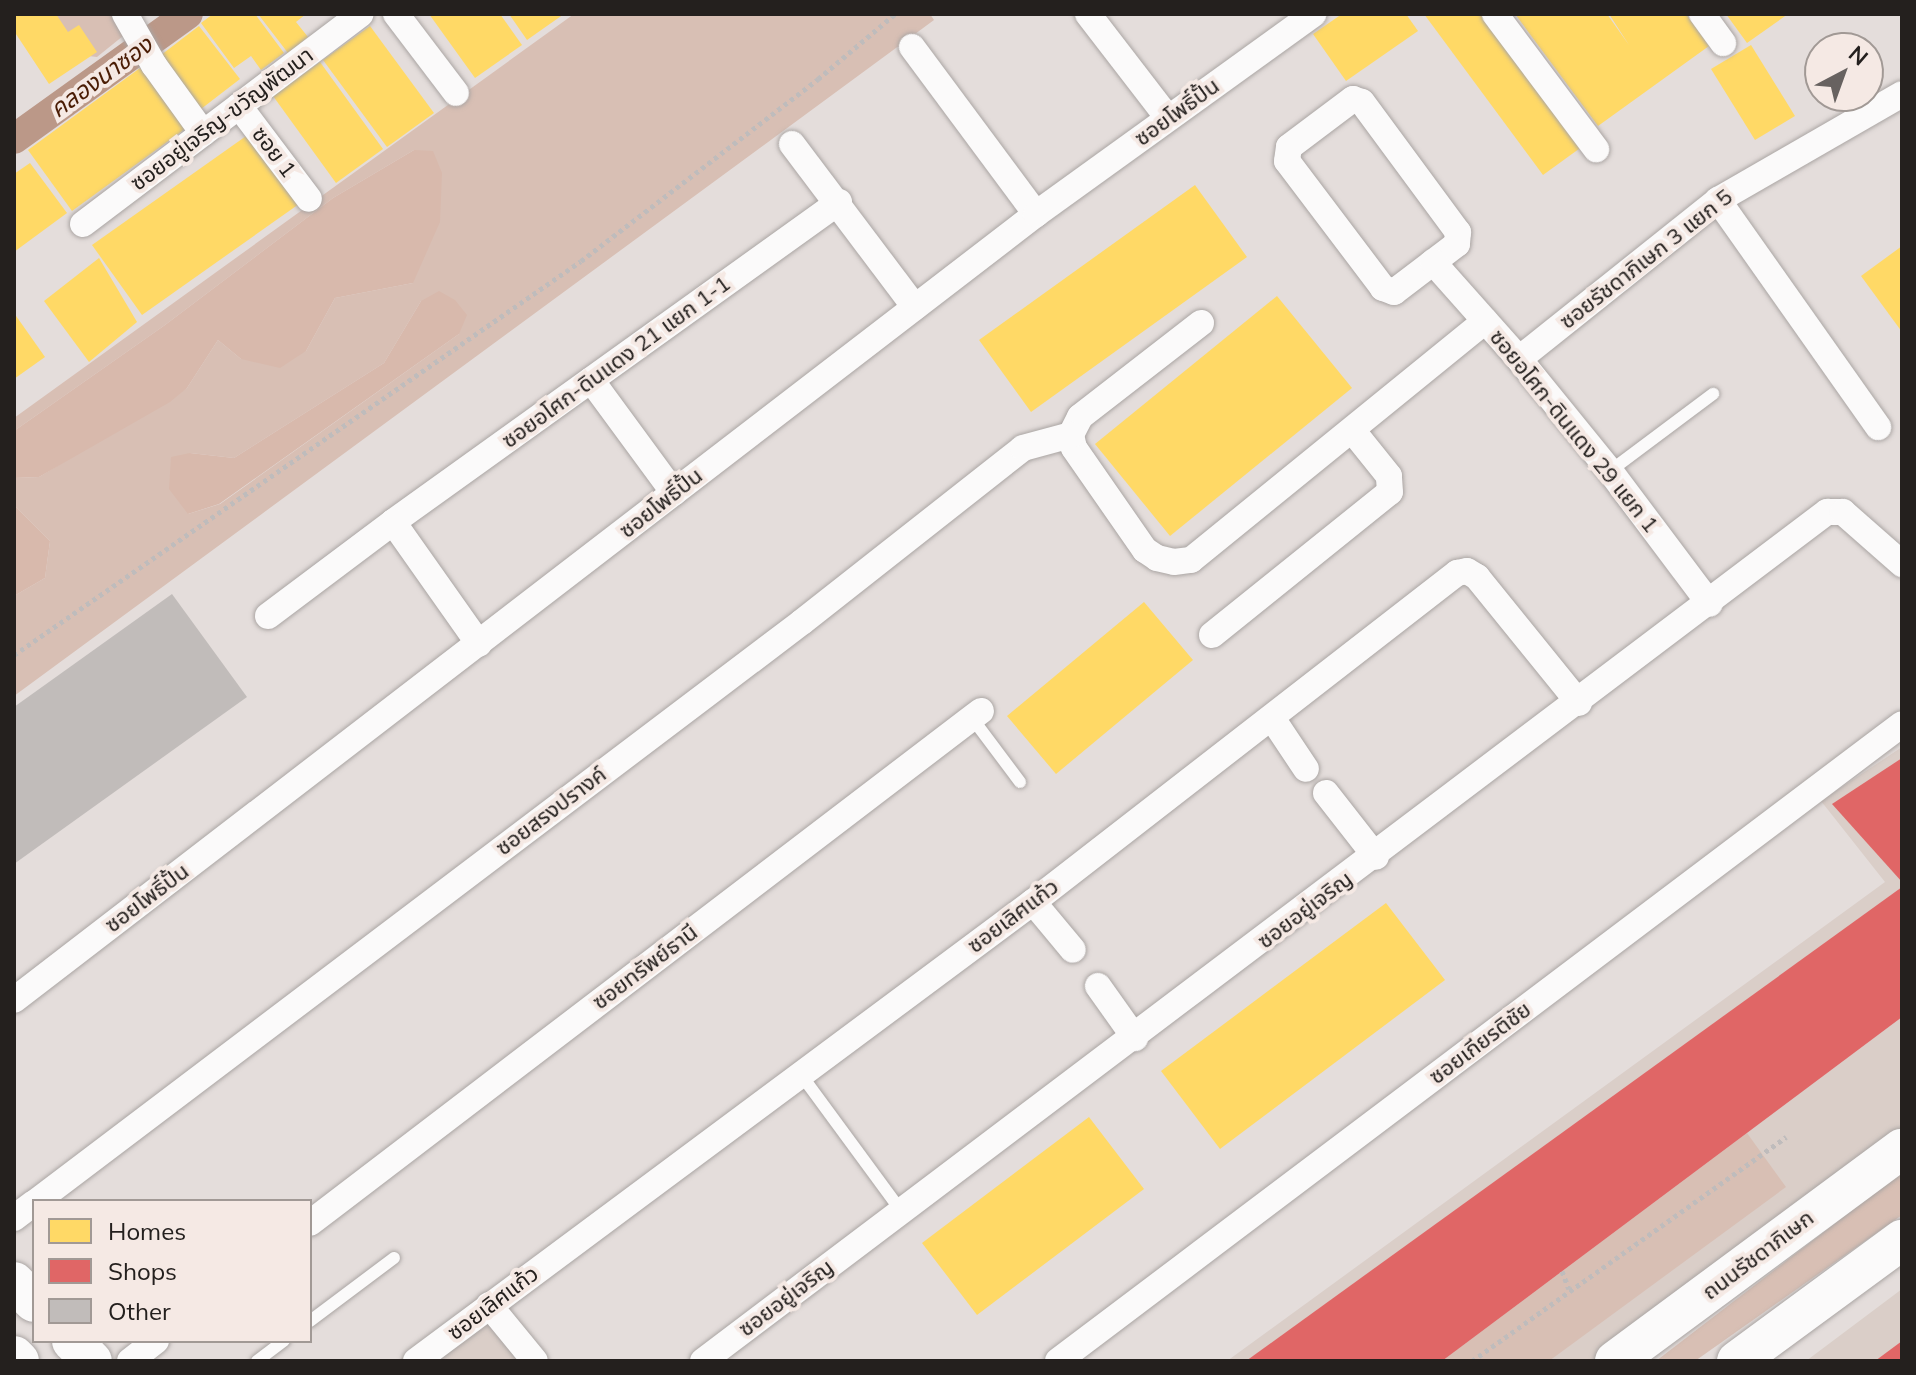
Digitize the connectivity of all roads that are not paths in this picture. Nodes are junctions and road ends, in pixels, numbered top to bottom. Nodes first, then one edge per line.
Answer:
1 (361, 14) edge
2 (396, 14) edge
3 (1088, 14) edge
4 (1495, 14) edge
5 (1702, 14) edge
6 (1298, 18) edge
7 (129, 20) edge
8 (1723, 43) dead end
9 (912, 47) dead end
10 (456, 93) dead end
11 (1902, 94) edge
12 (239, 106) junction
13 (1168, 118) junction
14 (203, 133) junction
15 (792, 144) dead end
16 (1596, 149) dead end
17 (309, 199) dead end
18 (1718, 200) junction
19 (839, 202) junction
20 (1036, 214) junction
21 (83, 224) dead end
22 (1433, 262) junction
23 (915, 307) junction
24 (1485, 321) junction
25 (1201, 323) dead end
26 (1519, 359) junction
27 (591, 380) junction
28 (1713, 394) dead end
29 (1878, 427) dead end
30 (1352, 430) junction
31 (1071, 435) junction
32 (1610, 471) junction
33 (674, 493) junction
34 (393, 522) junction
35 (1902, 564) edge
36 (1710, 604) junction
37 (268, 616) dead end
38 (1212, 635) dead end
39 (479, 644) junction
40 (1579, 703) junction
41 (976, 714) joint
42 (1272, 718) junction
43 (1902, 724) edge
44 (1306, 769) dead end
45 (1020, 782) dead end
46 (1326, 793) dead end
47 (1376, 857) junction
48 (1033, 902) junction
49 (1073, 950) dead end
50 (1098, 986) dead end
51 (14, 1000) edge
52 (1135, 1038) junction
53 (802, 1076) junction
54 (1902, 1149) edge
55 (39, 1199) edge
56 (32, 1204) edge
57 (901, 1211) junction
58 (14, 1218) edge
59 (312, 1221) edge
60 (1902, 1240) edge
61 (394, 1258) dead end
62 (14, 1282) edge
63 (32, 1300) edge
64 (489, 1305) junction
65 (14, 1312) edge
66 (312, 1320) edge
67 (32, 1330) edge
68 (45, 1343) edge
69 (74, 1343) edge
70 (153, 1343) edge
71 (281, 1343) edge
72 (14, 1356) edge
73 (19, 1361) edge
74 (63, 1361) edge
75 (92, 1361) edge
76 (130, 1361) edge
77 (257, 1361) edge
78 (416, 1361) edge
79 (535, 1361) edge
80 (703, 1361) edge
81 (1058, 1361) edge
82 (1615, 1361) edge
83 (1737, 1361) edge

1 - 12 street, ซอยอยู่เจริญ-ขวัญพัฒนา
2 - 10 street
3 - 13 street
4 - 16 street
5 - 8 street
6 - 13 street, ซอยโพธิ์ปั้น
7 - 14 street
9 - 20 street
11 - 18 street, ซอยรัชดาภิเษก 3 แยก 5
12 - 14 street, ซอยอยู่เจริญ-ขวัญพัฒนา
12 - 17 street, ซอย 1
13 - 20 street, ซอยโพธิ์ปั้น
14 - 21 street, ซอยอยู่เจริญ-ขวัญพัฒนา
15 - 19 street
18 - 26 street, ซอยรัชดาภิเษก 3 แยก 5
18 - 29 street
19 - 23 street
19 - 27 street, ซอยอโศก-ดินแดง 21 แยก 1-1
20 - 23 street, ซอยโพธิ์ปั้น
22 - 22 street
22 - 24 street, ซอยอโศก-ดินแดง 29 แยก 1
23 - 33 street, ซอยโพธิ์ปั้น
24 - 26 street, ซอยอโศก-ดินแดง 29 แยก 1
24 - 30 street
25 - 31 street
26 - 32 street, ซอยอโศก-ดินแดง 29 แยก 1
27 - 33 street
27 - 34 street, ซอยอโศก-ดินแดง 21 แยก 1-1
28 - 32 lane
30 - 31 street
30 - 38 street
31 - 55 street, ซอยสรงปรางค์
32 - 36 street, ซอยอโศก-ดินแดง 29 แยก 1
33 - 39 street, ซอยโพธิ์ปั้น
34 - 37 street, ซอยอโศก-ดินแดง 21 แยก 1-1
34 - 39 street
35 - 36 street, ซอยอยู่เจริญ
36 - 40 street, ซอยอยู่เจริญ
39 - 51 street, ซอยโพธิ์ปั้น
40 - 42 street, ซอยเลิศแก้ว
40 - 47 street, ซอยอยู่เจริญ
41 - 45 lane
41 - 59 street, ซอยทรัพย์ธานี
42 - 44 street
42 - 48 street, ซอยเลิศแก้ว
43 - 81 street, ซอยเกียรติชัย
46 - 47 street
47 - 52 street, ซอยอยู่เจริญ
48 - 49 street
48 - 53 street, ซอยเลิศแก้ว
50 - 52 street
52 - 57 street, ซอยอยู่เจริญ
53 - 57 lane
53 - 64 street, ซอยเลิศแก้ว
54 - 82 main road, ถนนรัชดาภิเษก
56 - 58 street, ซอยสรงปรางค์
57 - 80 street, ซอยอยู่เจริญ
60 - 83 main road
61 - 66 lane
62 - 63 main road
64 - 78 street, ซอยเลิศแก้ว
64 - 79 street
65 - 67 main road
68 - 74 main road
69 - 75 main road
70 - 76 street
71 - 77 lane
72 - 73 main road

